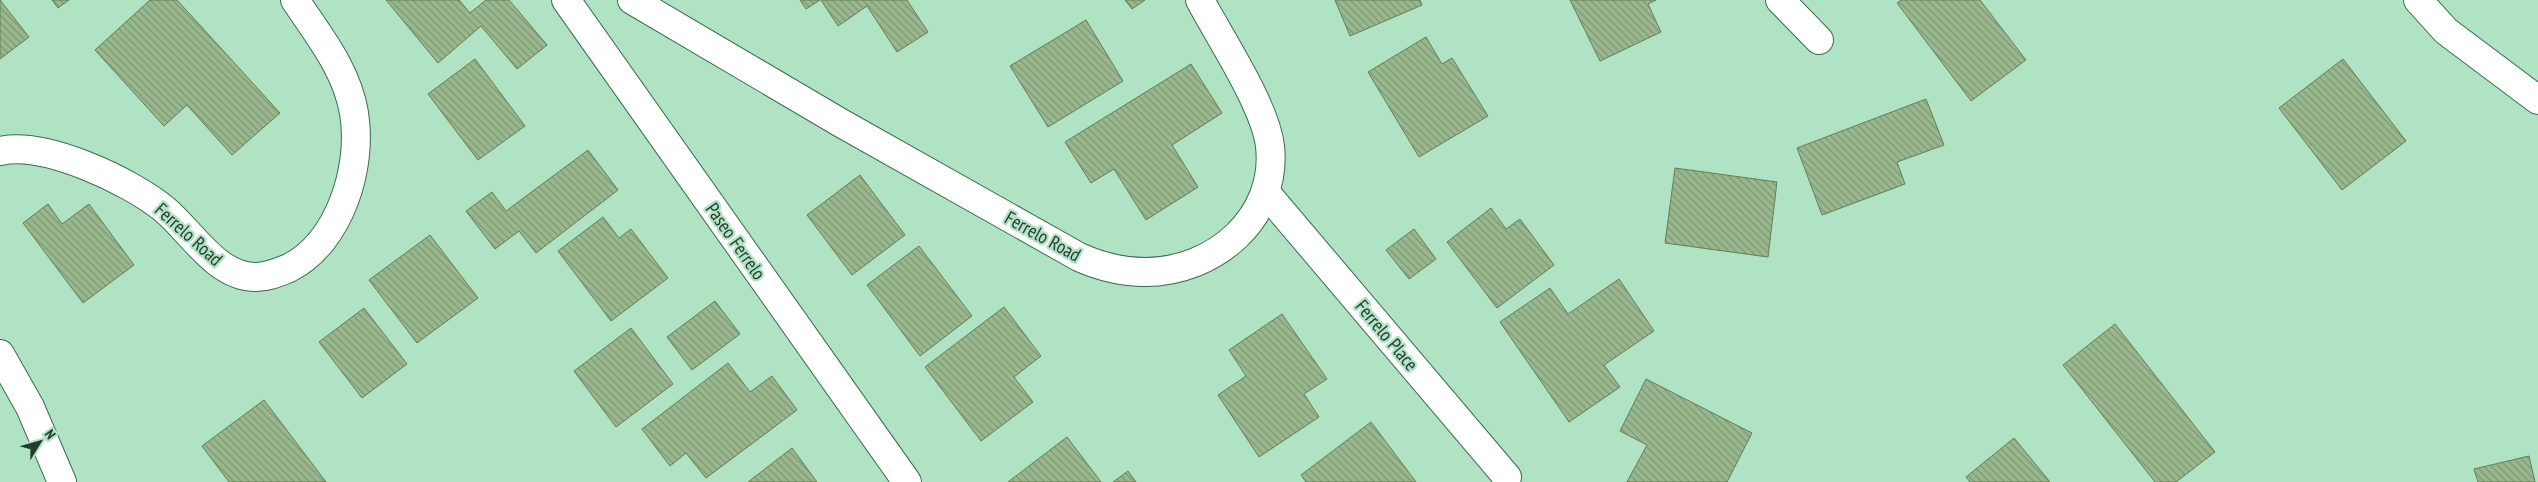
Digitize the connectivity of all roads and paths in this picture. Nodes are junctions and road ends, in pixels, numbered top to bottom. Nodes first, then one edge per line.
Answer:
1 (295, 0) edge
2 (566, 0) edge
3 (632, 0) edge
4 (1200, 0) edge
5 (1780, 0) edge
6 (2418, 0) edge
7 (1819, 40) dead end
8 (2538, 100) edge
9 (0, 151) edge
10 (1267, 194) junction
11 (0, 354) edge
12 (1507, 477) dead end
13 (62, 482) edge
14 (907, 482) edge

1 - 9 street, Ferrelo Road
2 - 14 street, Paseo Ferrelo
3 - 10 street, Ferrelo Road
4 - 10 street, Ferrelo Road
5 - 7 street
6 - 8 street
10 - 12 street, Ferrelo Place
11 - 13 street

